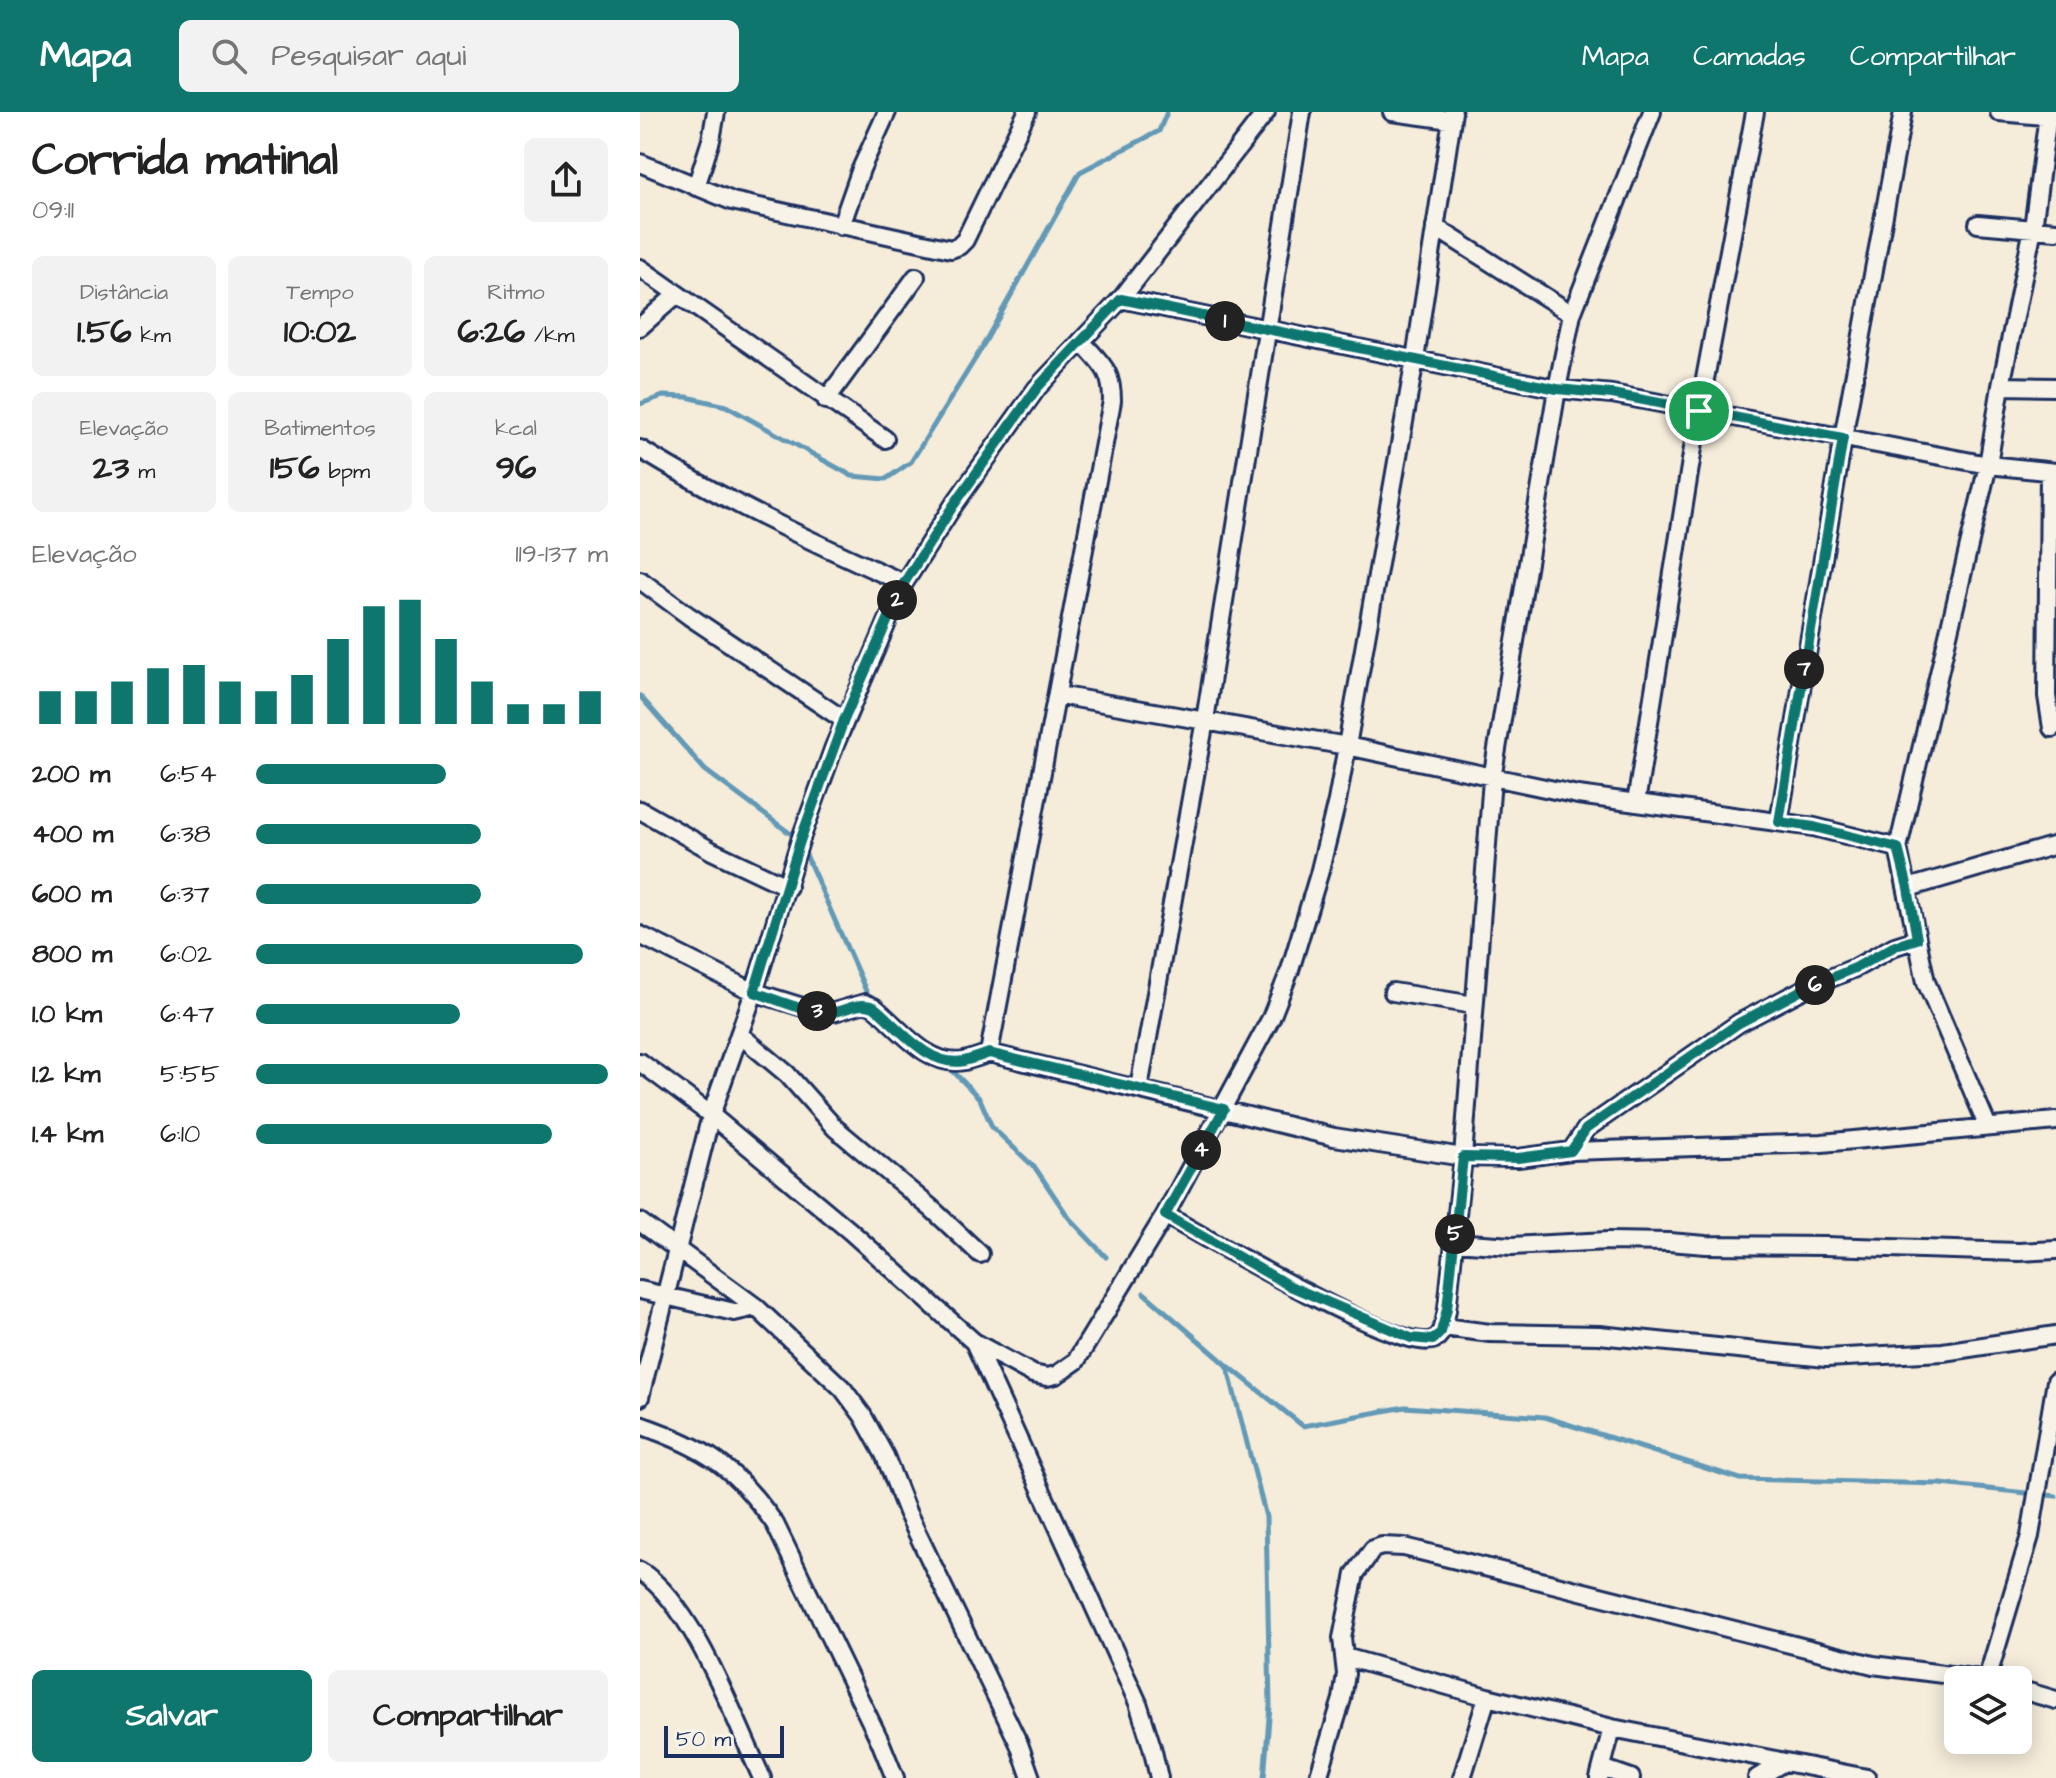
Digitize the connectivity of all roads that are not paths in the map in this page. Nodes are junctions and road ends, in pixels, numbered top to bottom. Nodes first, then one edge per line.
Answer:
1 (716, 112) edge
2 (887, 112) edge
3 (1027, 112) edge
4 (1266, 112) edge
5 (1302, 112) edge
6 (1392, 112) edge
7 (1652, 112) edge
8 (1755, 112) edge
9 (1903, 112) edge
10 (1999, 112) edge
11 (1452, 116) edge
12 (2052, 116) edge
13 (640, 163) edge
14 (696, 187) junction
15 (1978, 224) dead end
16 (841, 226) junction
17 (1435, 227) junction
18 (2033, 228) junction
19 (2056, 231) edge
20 (640, 268) edge
21 (916, 277) dead end
22 (676, 295) junction
23 (1121, 299) junction
24 (1572, 314) junction
25 (640, 327) edge
26 (1268, 330) junction
27 (1081, 341) junction
28 (1415, 359) junction
29 (2001, 386) junction
30 (2056, 387) edge
31 (1557, 389) junction
32 (826, 400) junction
33 (1699, 411) junction
34 (1843, 438) junction
35 (885, 439) dead end
36 (640, 449) edge
37 (1988, 465) junction
38 (2052, 472) edge
39 (640, 580) edge
40 (904, 583) junction
41 (1058, 695) junction
42 (2051, 695) edge
43 (844, 720) junction
44 (1205, 720) junction
45 (2052, 728) dead end
46 (1347, 746) junction
47 (1492, 779) junction
48 (1636, 803) junction
49 (640, 810) edge
50 (1779, 822) junction
51 (2056, 845) edge
52 (1898, 848) junction
53 (788, 887) junction
54 (1908, 888) junction
55 (640, 935) edge
56 (1917, 939) junction
57 (754, 992) junction
58 (1393, 992) dead end
59 (1474, 1005) junction
60 (739, 1034) junction
61 (989, 1053) junction
62 (640, 1062) edge
63 (1139, 1088) junction
64 (1224, 1109) junction
65 (711, 1115) junction
66 (2056, 1121) edge
67 (1988, 1127) junction
68 (1571, 1151) junction
69 (1463, 1157) junction
70 (1165, 1215) junction
71 (640, 1222) edge
72 (1454, 1242) junction
73 (678, 1250) junction
74 (2056, 1250) edge
75 (980, 1254) dead end
76 (640, 1290) edge
77 (666, 1295) junction
78 (756, 1307) junction
79 (1443, 1327) junction
80 (2056, 1335) edge
81 (974, 1342) junction
82 (2056, 1381) edge
83 (640, 1397) edge
84 (640, 1425) edge
85 (640, 1571) edge
86 (1345, 1657) junction
87 (1992, 1666) edge
88 (1944, 1674) edge
89 (2032, 1693) edge
90 (1487, 1697) junction
91 (2056, 1700) edge
92 (1612, 1728) junction
93 (1784, 1762) junction
94 (1600, 1773) edge
95 (762, 1778) edge
96 (895, 1778) edge
97 (1031, 1778) edge
98 (1159, 1778) edge
99 (1318, 1778) edge
100 (1462, 1778) edge
101 (1631, 1778) edge
102 (1757, 1778) edge
103 (1867, 1778) edge

1 - 14 street
2 - 16 street
3 - 16 street
4 - 23 street
5 - 26 street
6 - 11 street
7 - 24 street
8 - 33 street
9 - 34 street
10 - 12 street
11 - 17 street
12 - 18 street
13 - 14 street
14 - 16 street
15 - 18 street
17 - 24 street
17 - 28 street
18 - 19 street
18 - 29 street
20 - 22 street
21 - 32 street
22 - 25 street
22 - 32 street
23 - 26 street
23 - 27 street
24 - 31 street
26 - 28 street
26 - 44 street
27 - 40 street
27 - 41 street
28 - 31 street
28 - 46 street
29 - 30 street
29 - 37 street
31 - 33 street
31 - 47 street
32 - 35 street
33 - 34 street
33 - 48 street
34 - 37 street
34 - 50 street
36 - 40 street
37 - 38 street
37 - 52 street
38 - 42 street
39 - 43 street
40 - 43 street
41 - 44 street
41 - 61 street
42 - 45 street
43 - 53 street
44 - 46 street
44 - 63 street
46 - 47 street
46 - 64 street
47 - 48 street
47 - 59 street
48 - 50 street
49 - 53 street
50 - 52 street
51 - 54 street
52 - 54 street
53 - 57 street
54 - 56 street
55 - 57 street
56 - 67 street
56 - 68 street
57 - 60 street
57 - 61 street
58 - 59 street
59 - 69 street
60 - 65 street
60 - 75 street
61 - 63 street
62 - 65 street
63 - 64 street
64 - 69 street
64 - 70 street
65 - 73 street
65 - 81 street
66 - 67 street
67 - 68 street
68 - 69 street
69 - 72 street
70 - 79 street
70 - 81 street
71 - 73 street
72 - 74 street
72 - 79 street
73 - 77 street
73 - 78 street
76 - 77 street
77 - 78 street
77 - 83 street
78 - 97 street
79 - 80 street
81 - 98 street
82 - 87 street
84 - 96 street
85 - 95 street
86 - 88 street
86 - 90 street
86 - 99 street
89 - 91 street
90 - 92 street
90 - 100 street
92 - 93 street
92 - 94 street
93 - 102 street
93 - 103 street
94 - 101 street

